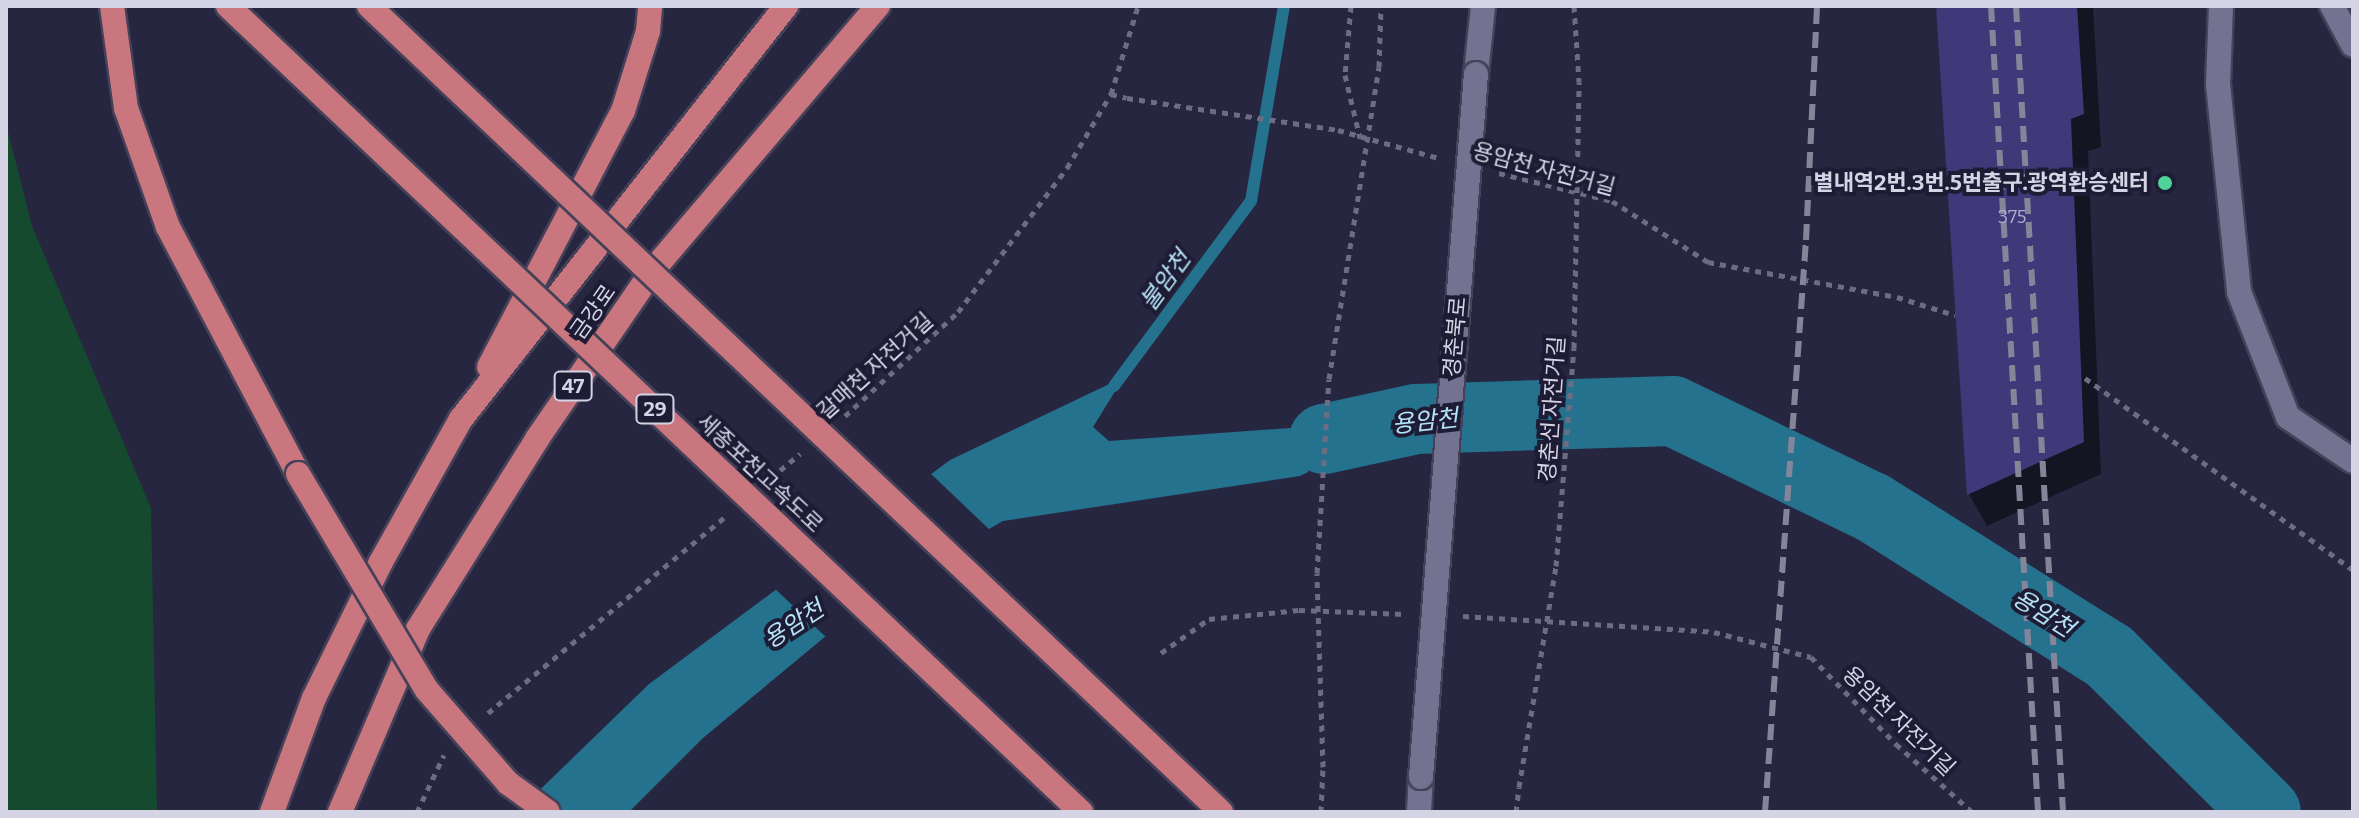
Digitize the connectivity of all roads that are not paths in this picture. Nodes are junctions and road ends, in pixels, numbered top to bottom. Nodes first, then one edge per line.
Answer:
1 (112, 6) edge
2 (228, 6) edge
3 (369, 6) edge
4 (650, 6) edge
5 (786, 6) edge
6 (878, 6) edge
7 (1483, 6) edge
8 (2221, 6) edge
9 (2332, 6) edge
10 (2353, 45) edge
11 (461, 419) junction
12 (2353, 461) edge
13 (272, 812) edge
14 (340, 812) edge
15 (548, 812) edge
16 (1081, 812) edge
17 (1221, 812) edge
18 (1419, 812) edge

1 - 15 highway, bridge
2 - 16 highway, 세종포천고속도로 / 29, bridge
3 - 17 highway, bridge
4 - 11 highway
5 - 11 highway, 금강로
6 - 14 highway, 금강로 / 47
7 - 18 street, 경춘북로, bridge
8 - 12 street
9 - 10 street
11 - 13 highway, 금강로

